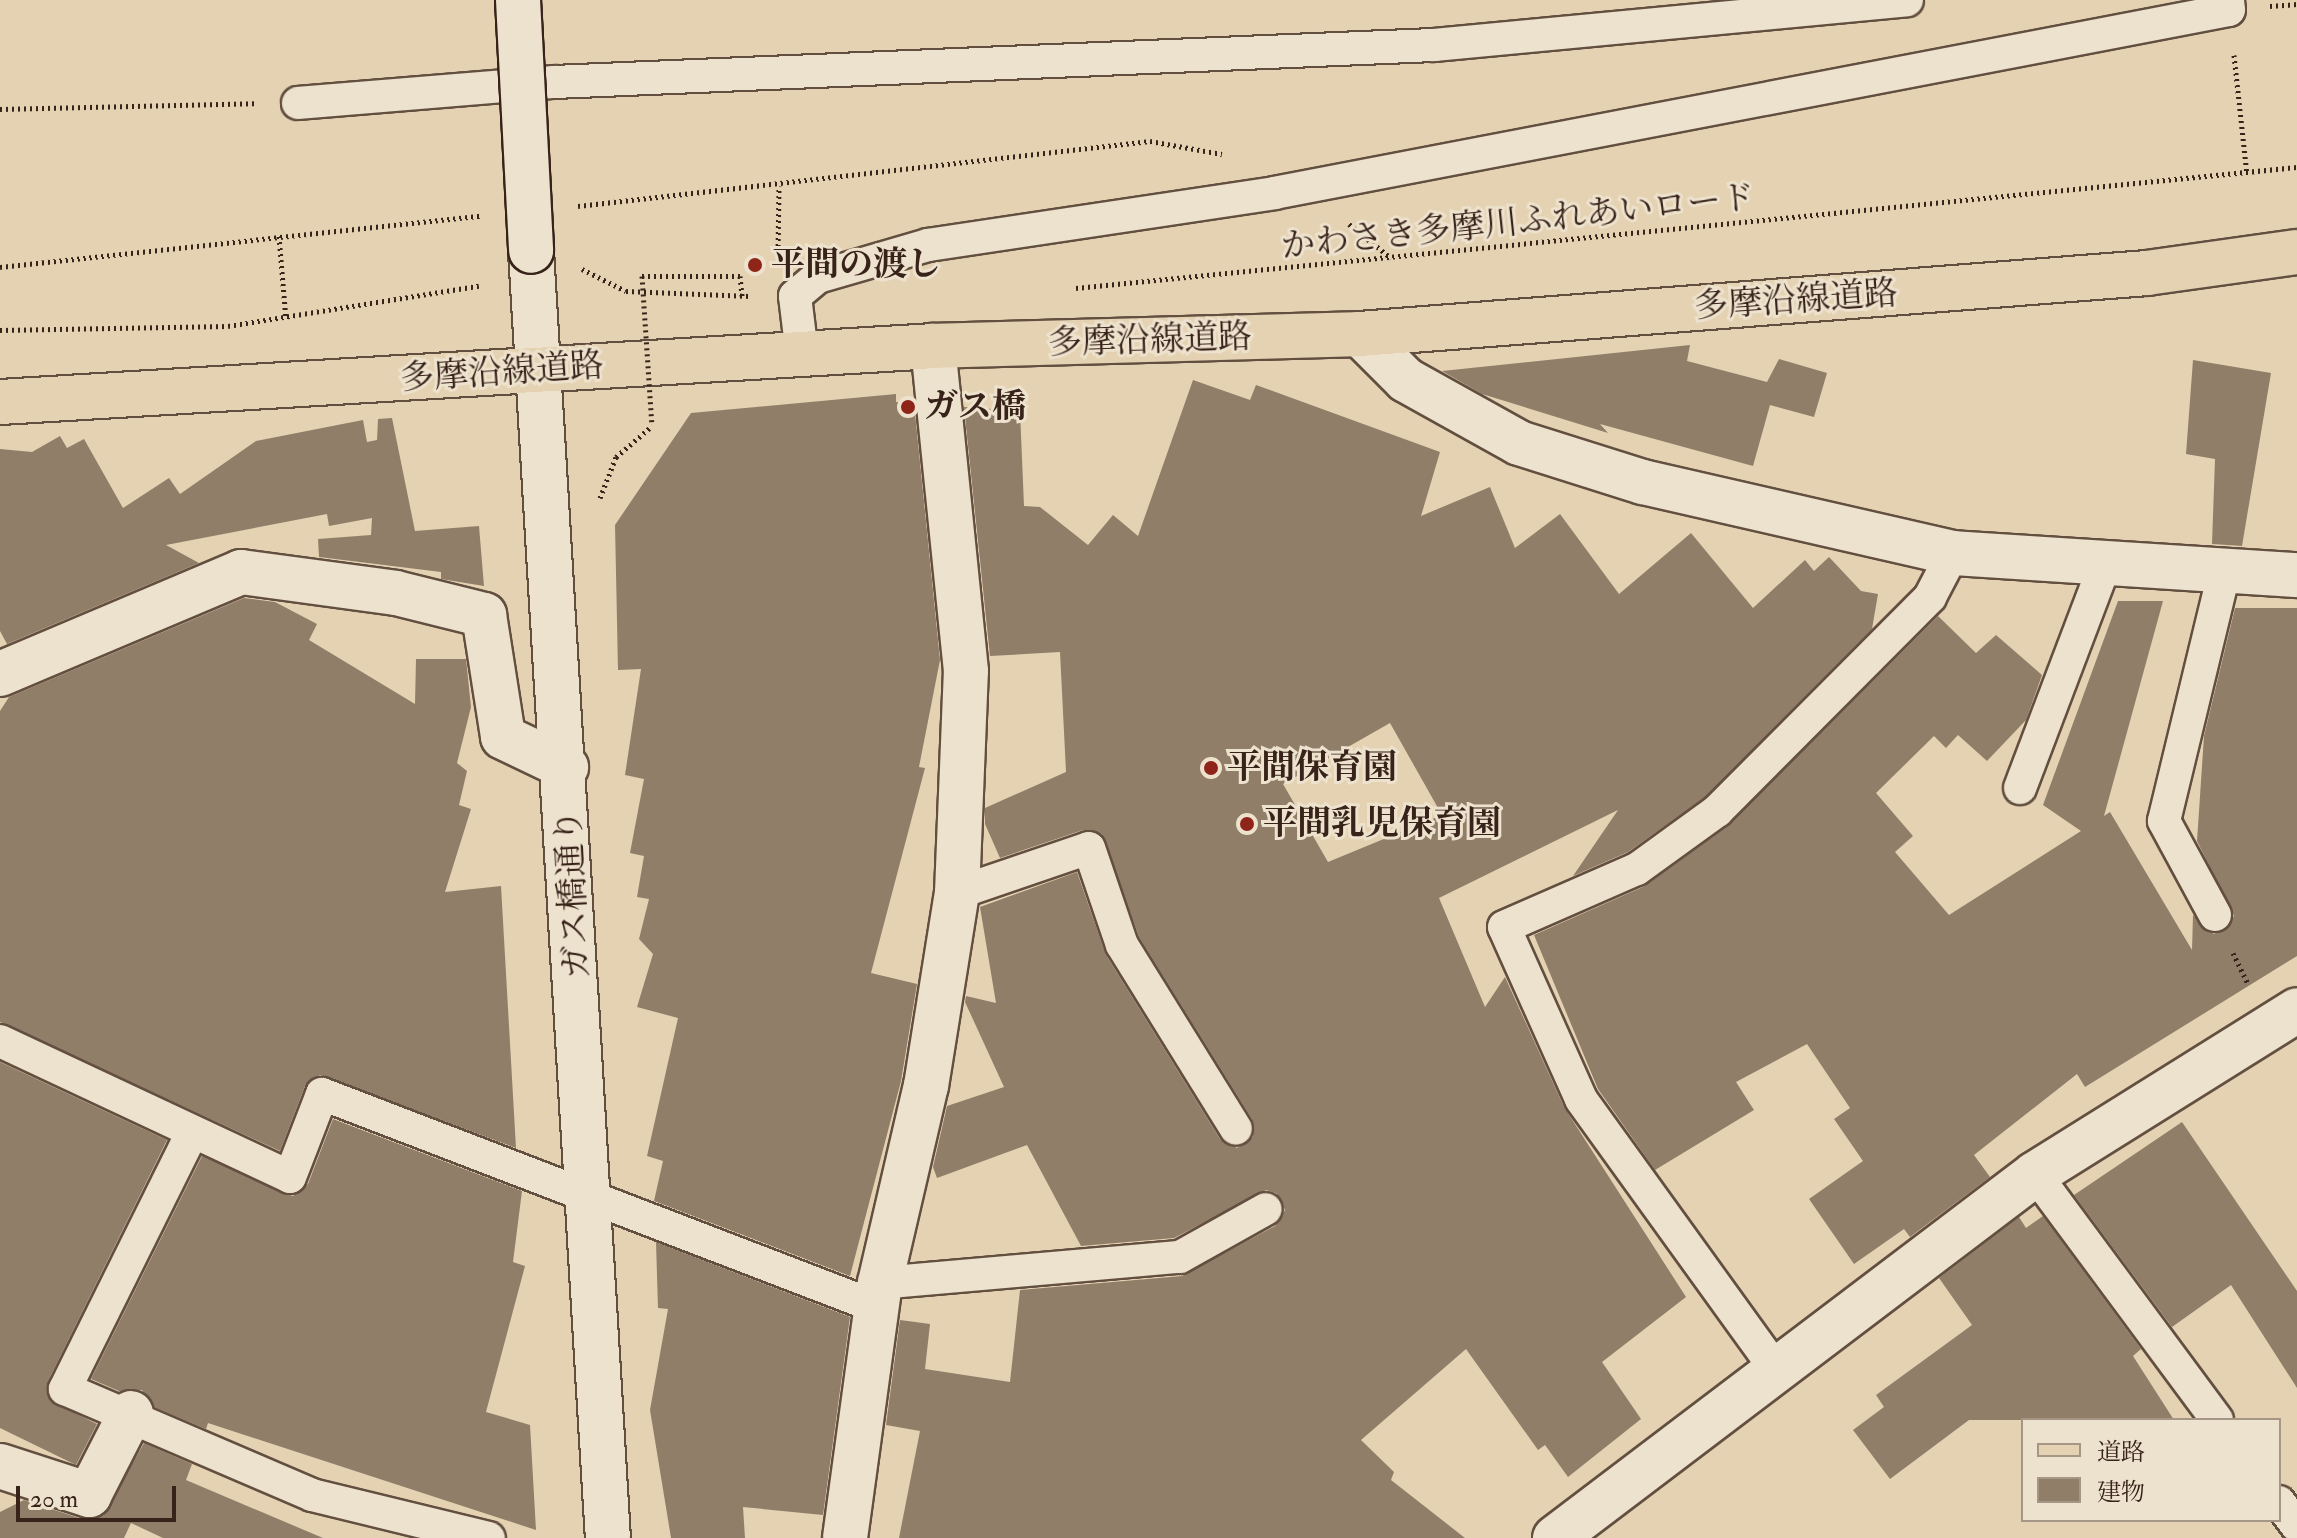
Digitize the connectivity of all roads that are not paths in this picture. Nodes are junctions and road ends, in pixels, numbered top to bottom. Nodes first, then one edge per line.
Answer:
1 (518, 0) edge
2 (1907, 0) edge
3 (2229, 5) edge
4 (298, 103) road end
5 (2297, 252) edge
6 (1360, 334) junction
7 (933, 346) junction
8 (802, 354) junction
9 (542, 369) junction
10 (0, 402) edge
11 (1953, 553) junction
12 (2105, 564) junction
13 (2224, 573) junction
14 (2297, 575) edge
15 (0, 674) edge
16 (566, 767) junction
17 (2020, 788) dead end
18 (957, 893) junction
19 (2215, 915) road end
20 (2283, 1019) edge
21 (0, 1041) edge
22 (1236, 1129) dead end
23 (192, 1133) junction
24 (2035, 1174) junction
25 (590, 1195) junction
26 (1266, 1209) dead end
27 (878, 1295) junction
28 (1777, 1371) junction
29 (131, 1413) junction
30 (2216, 1418) edge
31 (0, 1466) edge
32 (2281, 1505) edge
33 (2297, 1526) edge
34 (489, 1538) edge
35 (608, 1538) edge
36 (845, 1538) edge
37 (1555, 1538) edge

1 - 9 street, ガス橋通り, bridge
2 - 4 lane
3 - 8 lane
5 - 6 main road, 多摩沿線道路
6 - 7 main road, 多摩沿線道路
6 - 11 street
7 - 8 main road, 多摩沿線道路
7 - 18 street
8 - 9 main road, 多摩沿線道路
9 - 10 main road, 多摩沿線道路
9 - 16 street, ガス橋通り
11 - 12 street
11 - 28 lane
12 - 13 street
12 - 17 lane
13 - 14 street
13 - 19 lane
15 - 16 street
16 - 25 street, ガス橋通り
18 - 22 lane
18 - 27 street
20 - 24 street
21 - 23 lane
23 - 25 lane
23 - 29 lane
24 - 28 street
24 - 30 lane
25 - 27 lane
25 - 35 street, ガス橋通り
26 - 27 lane
27 - 36 street
28 - 37 street
29 - 31 street
29 - 34 lane
32 - 33 lane

